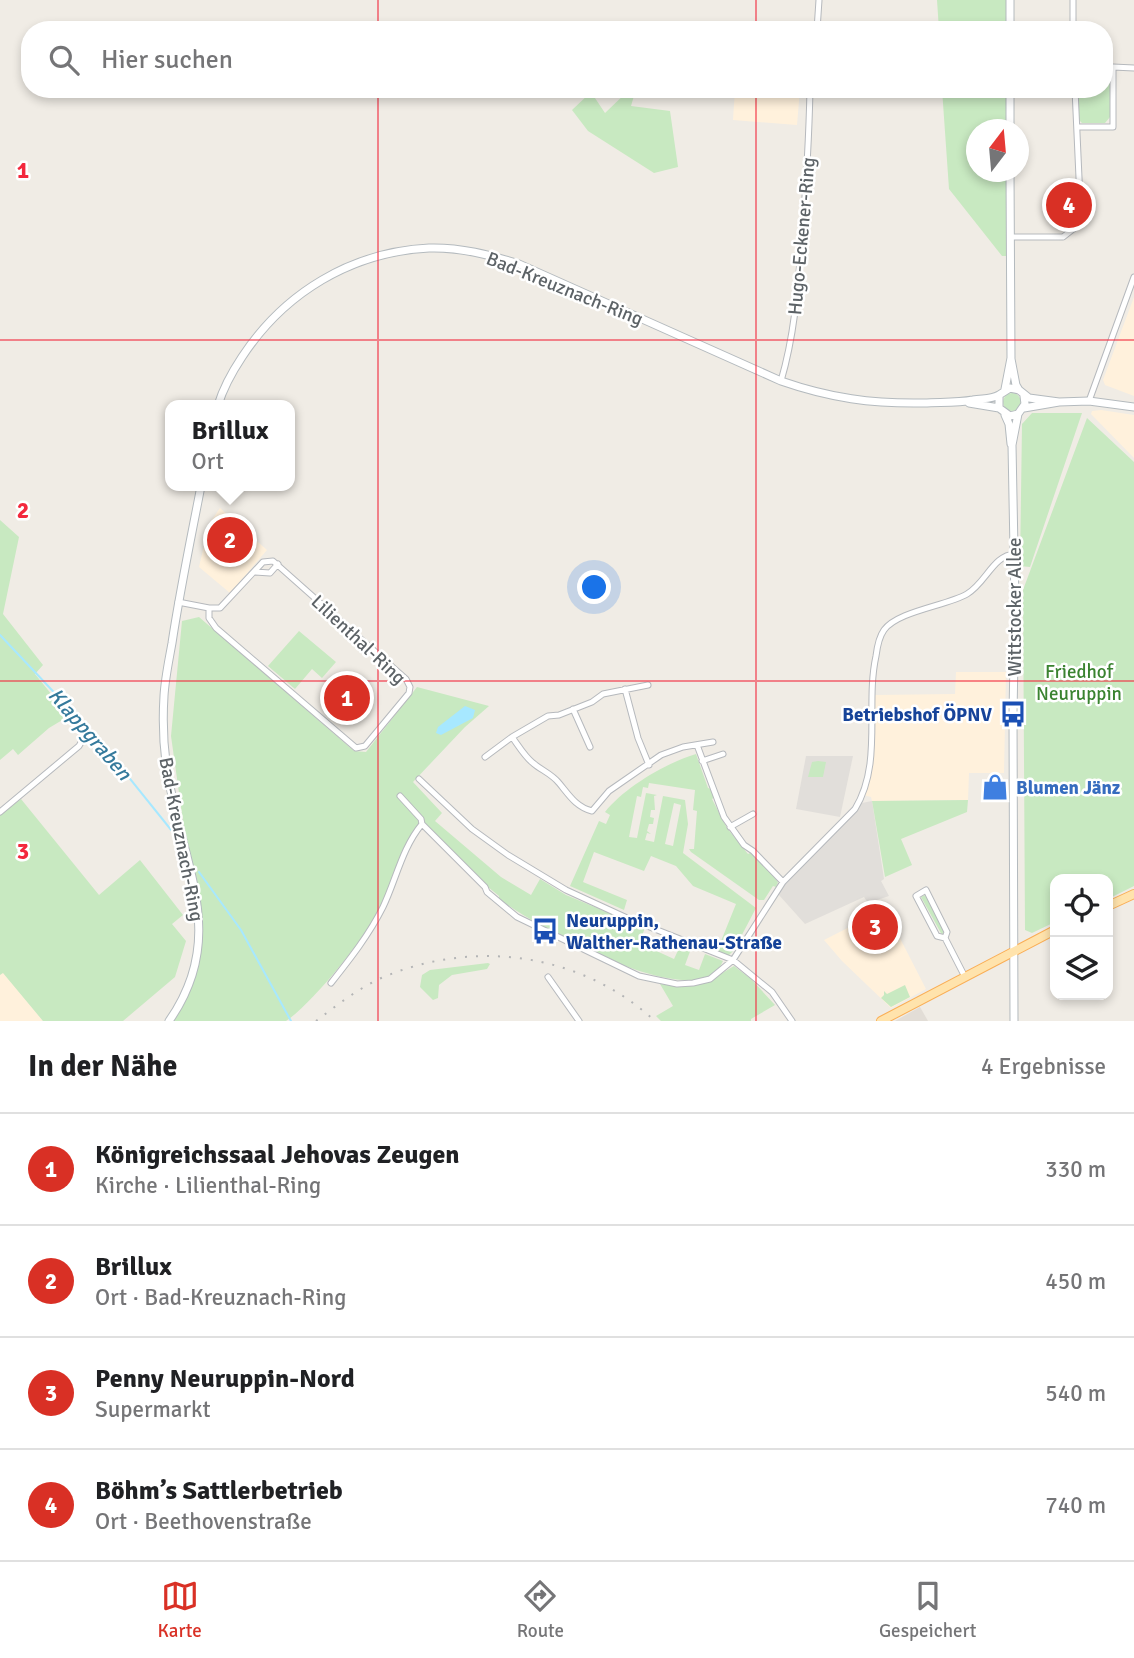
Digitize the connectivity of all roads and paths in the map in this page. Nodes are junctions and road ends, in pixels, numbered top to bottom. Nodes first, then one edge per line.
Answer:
1 (819, 0) edge
2 (1010, 0) edge
3 (1073, 0) edge
4 (818, 21) edge
5 (1010, 21) edge
6 (1073, 21) edge
7 (1113, 67) joint
8 (1134, 68) edge
9 (810, 98) edge
10 (1010, 98) edge
11 (1075, 98) edge
12 (1010, 119) edge
13 (1078, 127) junction
14 (1010, 182) edge
15 (1011, 237) junction
16 (1134, 277) edge
17 (1011, 358) junction
18 (780, 381) junction
19 (1005, 389) junction
20 (1021, 393) junction
21 (999, 396) junction
22 (220, 400) edge
23 (1088, 401) junction
24 (965, 402) junction
25 (1059, 402) junction
26 (1134, 407) edge
27 (1002, 411) junction
28 (1021, 411) junction
29 (1012, 445) junction
30 (200, 491) edge
31 (1014, 554) junction
32 (278, 564) junction
33 (255, 572) junction
34 (178, 602) junction
35 (209, 608) junction
36 (648, 685) dead end
37 (625, 689) junction
38 (573, 709) junction
39 (512, 737) junction
40 (83, 739) dead end
41 (713, 741) dead end
42 (697, 745) junction
43 (590, 747) dead end
44 (723, 754) dead end
45 (485, 757) dead end
46 (702, 761) junction
47 (649, 765) junction
48 (419, 779) dead end
49 (400, 796) dead end
50 (0, 812) edge
51 (753, 814) dead end
52 (422, 824) junction
53 (730, 827) junction
54 (783, 882) junction
55 (1134, 894) edge
56 (1113, 904) edge
57 (1050, 932) edge
58 (945, 939) junction
59 (1013, 950) junction
60 (733, 960) junction
61 (548, 977) dead end
62 (965, 977) junction
63 (331, 983) dead end
64 (169, 1021) edge
65 (579, 1021) edge
66 (792, 1021) edge
67 (881, 1021) edge
68 (1014, 1021) edge

1 - 4 street
2 - 5 main road
3 - 6 street
7 - 8 street
7 - 13 street
9 - 18 street, Hugo-Eckener-Ring
10 - 12 main road
11 - 13 street
13 - 15 street
14 - 15 main road
15 - 17 main road
16 - 23 street
17 - 19 main road
17 - 20 main road, Wittstocker Allee
18 - 22 main road, Bad-Kreuznach-Ring
18 - 24 main road, Bad-Kreuznach-Ring
19 - 20 main road
19 - 21 main road
20 - 25 main road
20 - 28 main road, Wittstocker Allee
21 - 24 main road, Bad-Kreuznach-Ring
21 - 27 main road, Wittstocker Allee
23 - 25 main road
23 - 26 main road
24 - 27 main road, Bad-Kreuznach-Ring
25 - 28 main road
27 - 28 main road
27 - 29 main road, Wittstocker Allee
28 - 29 main road, Wittstocker Allee
29 - 31 main road, Wittstocker Allee
30 - 34 main road, Bad-Kreuznach-Ring
31 - 54 street
31 - 59 main road, Wittstocker Allee
32 - 33 street
32 - 33 street
32 - 35 street, Lilienthal-Ring
33 - 35 street
34 - 35 street
34 - 64 main road, Bad-Kreuznach-Ring
36 - 37 street
37 - 38 street
37 - 47 street
38 - 39 street
38 - 43 street
39 - 45 street
39 - 47 street
40 - 50 street
41 - 42 street
42 - 46 street
42 - 47 street
44 - 46 street
46 - 53 street
48 - 60 street
49 - 52 street
51 - 53 street
52 - 60 street
52 - 63 street
53 - 54 street
54 - 60 street
55 - 56 main road
57 - 59 main road
58 - 58 street
58 - 62 street
59 - 62 main road
59 - 68 main road, Wittstocker Allee
60 - 66 street
61 - 65 street
62 - 67 main road

